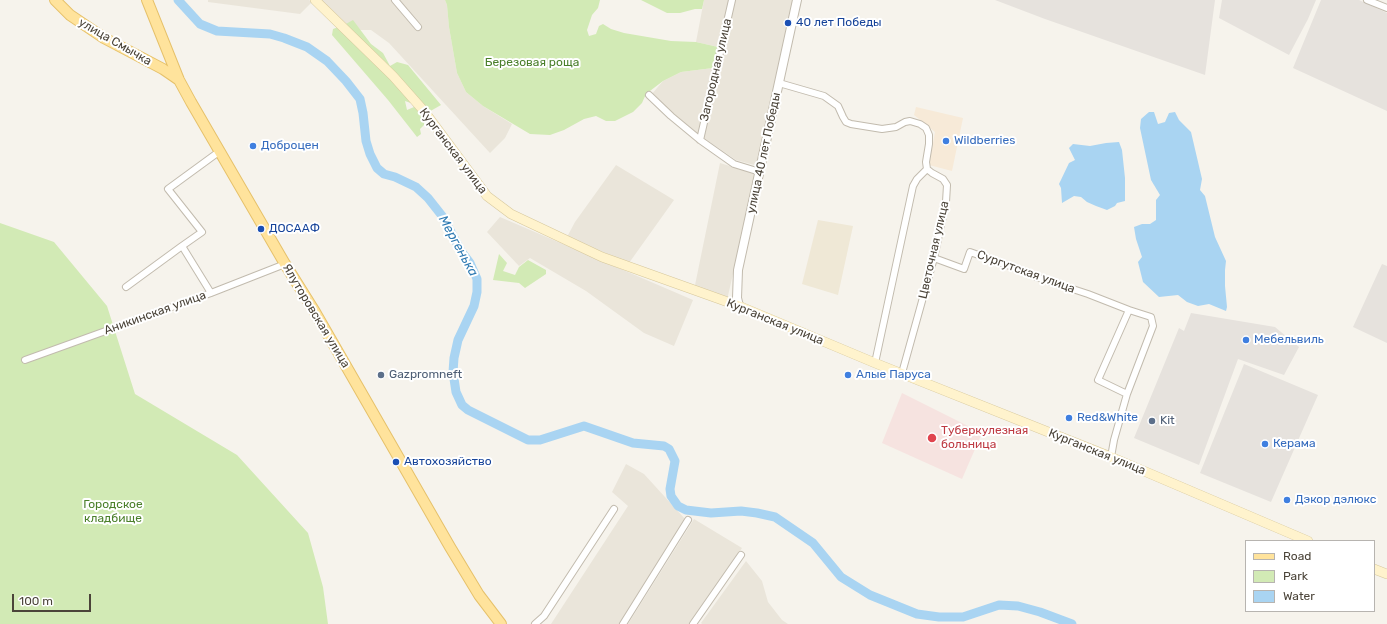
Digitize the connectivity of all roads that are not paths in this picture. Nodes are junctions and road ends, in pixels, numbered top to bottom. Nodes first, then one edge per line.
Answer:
1 (147, 0) edge
2 (315, 0) edge
3 (395, 0) edge
4 (732, 0) edge
5 (797, 0) edge
6 (1367, 0) edge
7 (55, 1) edge
8 (1387, 8) edge
9 (418, 27) dead end
10 (166, 48) junction
11 (150, 63) junction
12 (179, 80) junction
13 (779, 83) junction
14 (648, 95) dead end
15 (700, 140) junction
16 (220, 151) junction
17 (927, 169) junction
18 (760, 172) junction
19 (182, 246) junction
20 (934, 258) junction
21 (285, 264) junction
22 (126, 287) dead end
23 (211, 293) junction
24 (739, 306) junction
25 (1129, 310) junction
26 (24, 360) dead end
27 (876, 363) junction
28 (902, 373) junction
29 (1127, 394) junction
30 (1111, 457) junction
31 (614, 510) dead end
32 (688, 520) dead end
33 (1306, 540) edge
34 (741, 555) dead end
35 (1375, 569) edge
36 (1387, 574) edge
37 (695, 623) edge
38 (501, 624) edge
39 (535, 624) edge
40 (623, 624) edge

1 - 10 main road, Ялуторовская улица
2 - 24 main road, Курганская улица
3 - 9 street
4 - 15 street, Загородная улица
5 - 13 street, улица 40 лет Победы
6 - 8 street
7 - 11 main road, улица Смычка
10 - 11 main road
10 - 12 main road, Ялуторовская улица
11 - 12 main road, улица Смычка
12 - 16 main road, Ялуторовская улица
13 - 17 street
13 - 18 street, улица 40 лет Победы
14 - 15 street, Загородная улица
15 - 18 street, Загородная улица
16 - 19 street
16 - 21 main road, Ялуторовская улица
17 - 20 street, Цветочная улица
17 - 27 street
18 - 24 street, улица 40 лет Победы
19 - 22 street
19 - 23 street
20 - 25 street, Сургутская улица
20 - 28 street, Цветочная улица
21 - 23 street, Аникинская улица
21 - 38 main road, Ялуторовская улица
23 - 26 street, Аникинская улица
24 - 27 main road, Курганская улица
25 - 29 street
25 - 29 street
27 - 28 main road, Курганская улица
28 - 30 main road, Курганская улица
29 - 30 street
30 - 33 main road, Курганская улица
31 - 39 street
32 - 40 street
34 - 37 street
35 - 36 main road

